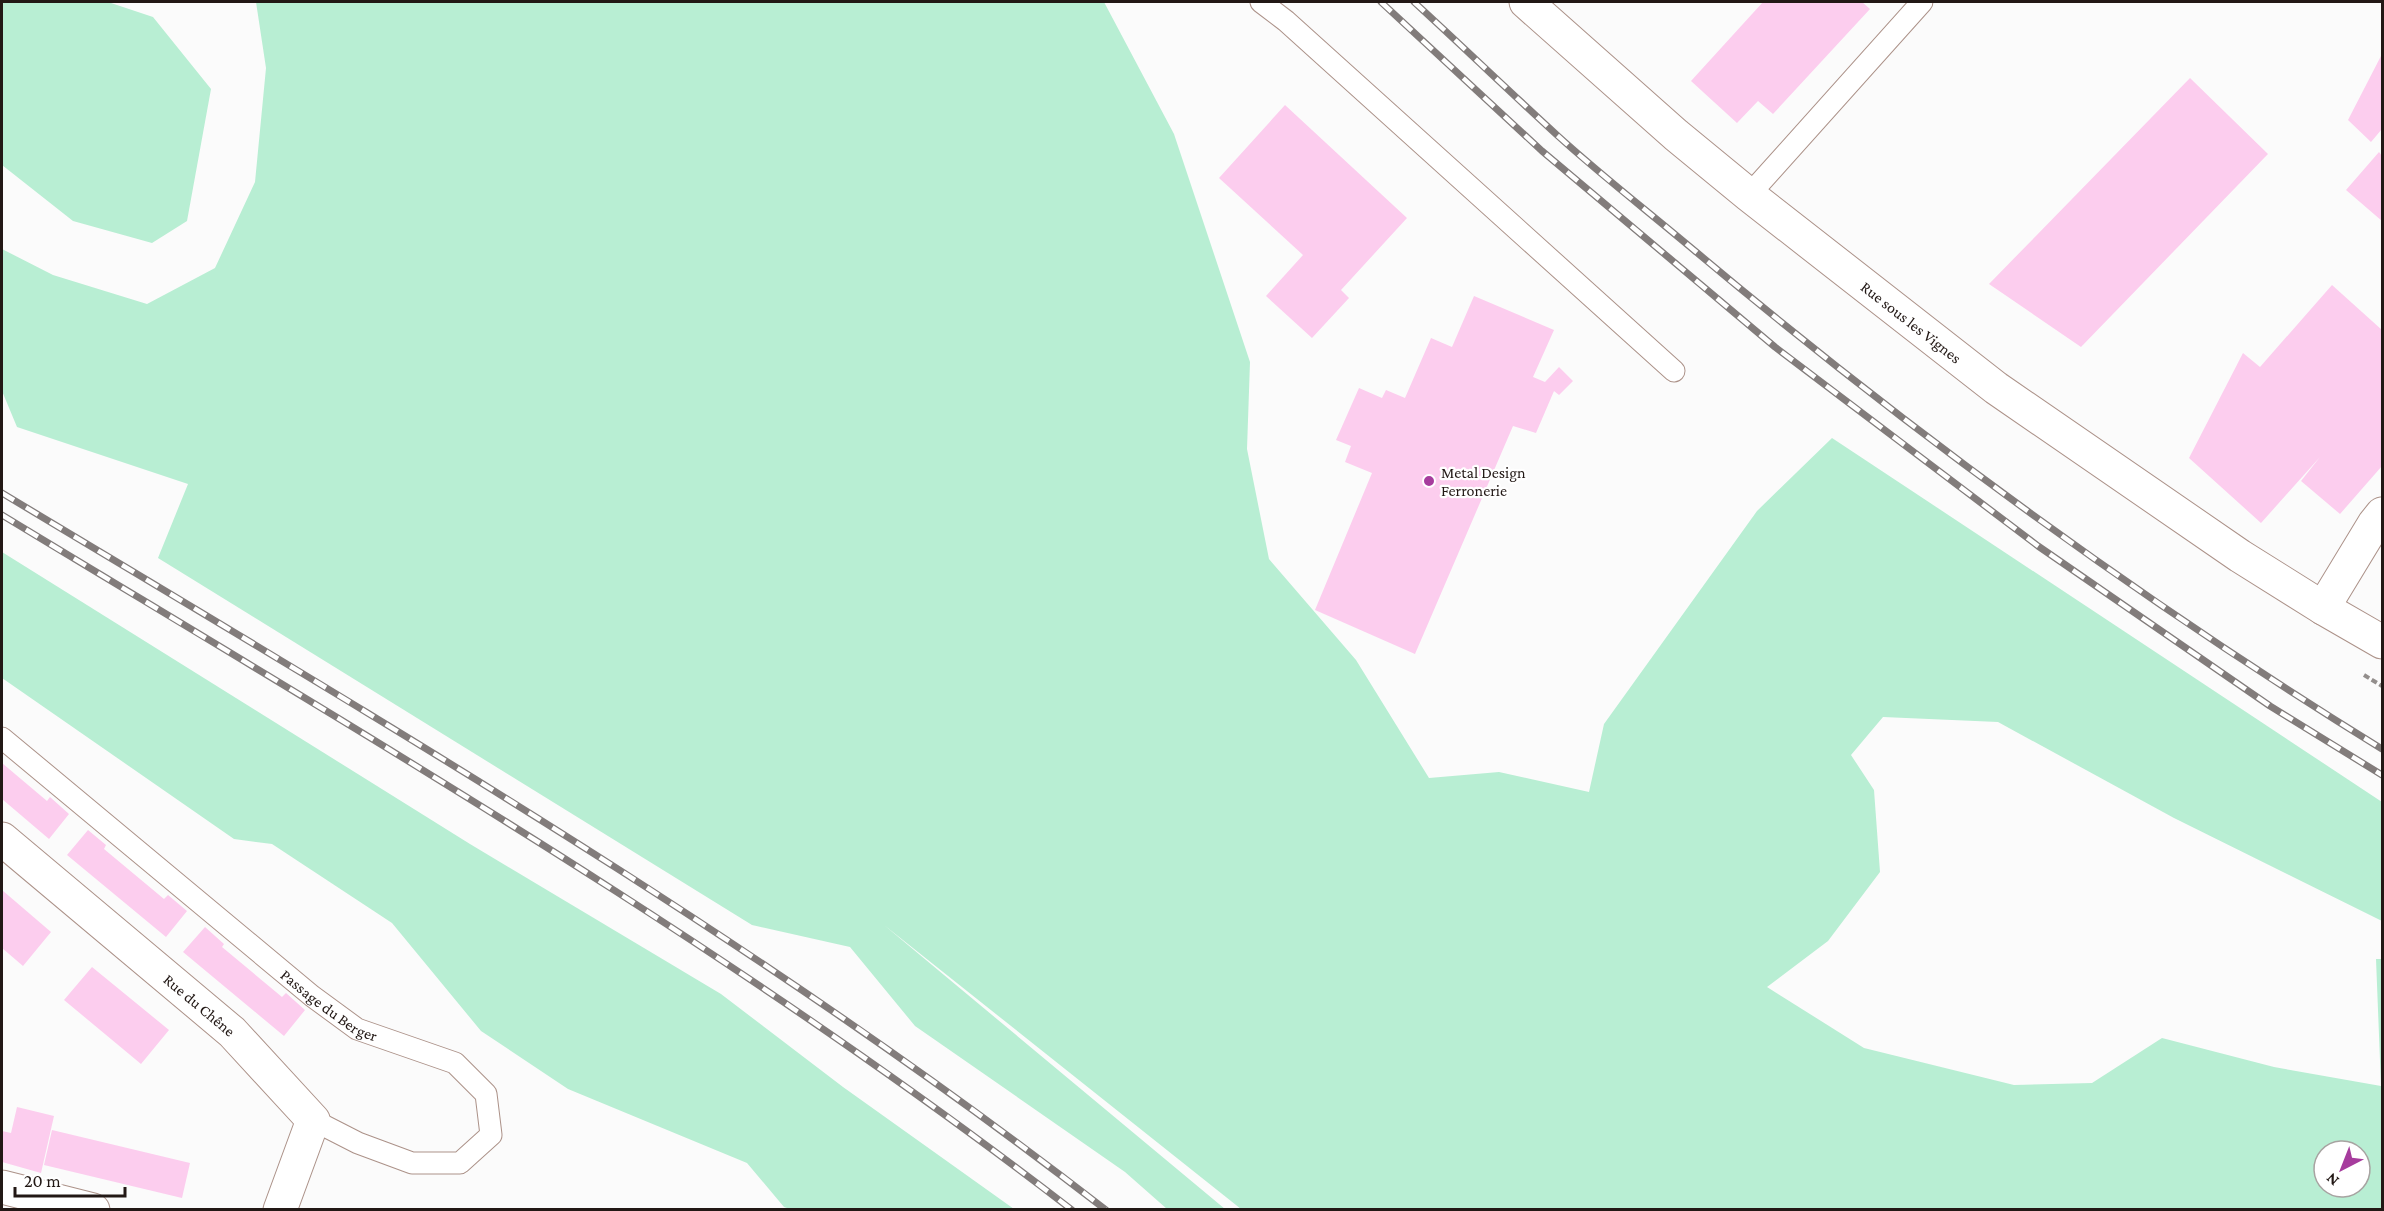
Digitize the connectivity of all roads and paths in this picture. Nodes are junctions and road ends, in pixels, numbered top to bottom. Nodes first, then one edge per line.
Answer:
1 (1261, 2) edge
2 (1527, 2) edge
3 (1922, 2) edge
4 (1749, 195) junction
5 (1674, 370) dead end
6 (2382, 514) edge
7 (2323, 608) junction
8 (2382, 642) edge
9 (2, 738) edge
10 (2, 839) edge
11 (313, 1120) junction
12 (2, 1187) edge
13 (93, 1209) edge
14 (280, 1209) edge

1 - 5 lane
2 - 4 street, Rue sous les Vignes
3 - 4 lane
4 - 7 street, Rue sous les Vignes
6 - 7 street
7 - 8 street, Rue sous les Vignes
9 - 11 lane, Passage du Berger
10 - 11 street, Rue du Chêne
11 - 14 street
12 - 13 street

